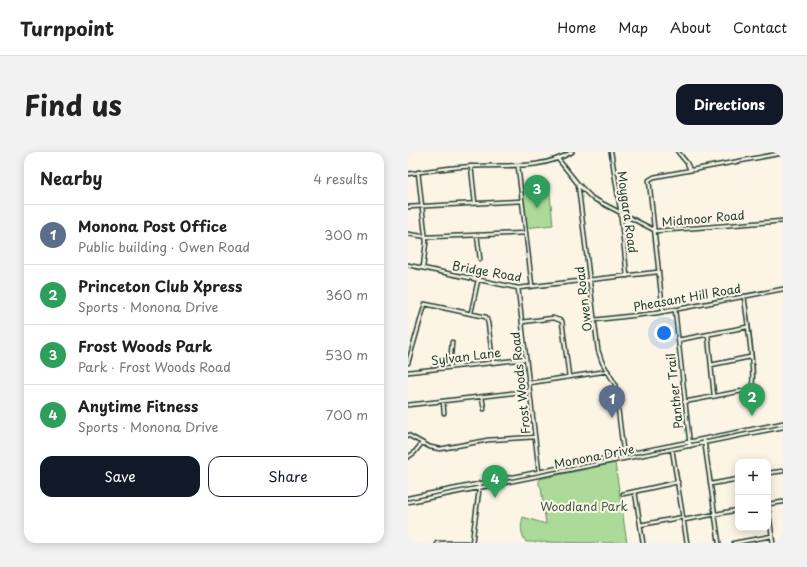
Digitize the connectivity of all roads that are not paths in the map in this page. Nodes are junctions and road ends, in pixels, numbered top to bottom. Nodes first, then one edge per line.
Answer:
1 (572, 152) edge
2 (611, 152) edge
3 (678, 152) edge
4 (783, 153) edge
5 (558, 159) junction
6 (470, 166) junction
7 (518, 166) junction
8 (690, 170) junction
9 (418, 172) junction
10 (408, 174) edge
11 (578, 184) junction
12 (579, 192) junction
13 (586, 194) junction
14 (522, 201) junction
15 (475, 203) junction
16 (422, 205) junction
17 (408, 207) edge
18 (620, 212) junction
19 (783, 221) edge
20 (654, 230) junction
21 (526, 233) junction
22 (408, 234) edge
23 (477, 235) junction
24 (425, 237) junction
25 (480, 259) dead end
26 (408, 265) edge
27 (423, 268) junction
28 (658, 272) junction
29 (627, 276) junction
30 (478, 280) junction
31 (590, 280) junction
32 (532, 286) junction
33 (518, 288) junction
34 (783, 288) edge
35 (744, 296) junction
36 (675, 310) junction
37 (471, 312) junction
38 (663, 312) junction
39 (594, 320) junction
40 (522, 322) junction
41 (747, 327) junction
42 (708, 335) junction
43 (678, 340) junction
44 (452, 342) dead end
45 (750, 357) junction
46 (526, 358) junction
47 (493, 362) junction
48 (408, 363) edge
49 (711, 365) junction
50 (450, 367) junction
51 (608, 371) junction
52 (408, 372) edge
53 (569, 377) junction
54 (529, 383) junction
55 (530, 391) junction
56 (714, 396) junction
57 (482, 397) junction
58 (443, 401) junction
59 (684, 402) junction
60 (408, 405) edge
61 (484, 409) dead end
62 (444, 413) dead end
63 (783, 423) edge
64 (783, 427) edge
65 (408, 434) edge
66 (535, 438) junction
67 (704, 439) junction
68 (689, 442) junction
69 (422, 443) junction
70 (705, 443) junction
71 (690, 446) junction
72 (671, 448) junction
73 (408, 456) edge
74 (624, 456) junction
75 (783, 471) edge
76 (771, 473) edge
77 (539, 474) junction
78 (735, 480) edge
79 (678, 482) junction
80 (480, 483) junction
81 (711, 484) junction
82 (480, 488) junction
83 (635, 492) junction
84 (623, 494) dead end
85 (408, 498) edge
86 (408, 502) edge
87 (783, 502) edge
88 (771, 504) edge
89 (735, 511) edge
90 (715, 514) junction
91 (683, 519) junction
92 (640, 525) junction
93 (771, 529) edge
94 (772, 536) junction
95 (437, 543) edge
96 (467, 543) edge
97 (472, 543) edge
98 (644, 543) edge
99 (687, 543) edge
100 (720, 543) edge
101 (734, 543) edge
102 (773, 543) edge

1 - 5 street
2 - 18 street, Moygara Road
3 - 8 street
4 - 8 street
5 - 7 street
5 - 11 street
6 - 7 street
6 - 9 street
6 - 15 street
7 - 14 street
8 - 20 street
9 - 10 street
9 - 16 street
11 - 12 street, Owen Road
11 - 13 street, Midmoor Road
12 - 13 street, Midmoor Road
12 - 31 street, Owen Road
13 - 18 street, Midmoor Road
14 - 15 street
14 - 21 street
15 - 16 street
16 - 17 street
16 - 24 street
18 - 20 street, Midmoor Road
18 - 29 street, Moygara Road
19 - 20 street, Midmoor Road
20 - 28 street
21 - 23 street
21 - 32 street
22 - 24 street
23 - 24 street
23 - 25 street
24 - 27 street
26 - 27 street, Bridge Road
27 - 30 street, Bridge Road
28 - 29 street, Bridge Road
28 - 38 street
29 - 31 street, Bridge Road
30 - 33 street, Bridge Road
30 - 37 street
31 - 32 street, Bridge Road
31 - 39 street, Owen Road
32 - 33 street, Bridge Road
33 - 40 street, Frost Woods Road
34 - 35 street, Pheasant Hill Road
35 - 36 street, Pheasant Hill Road
35 - 41 street
36 - 38 street, Pheasant Hill Road
36 - 43 street, Panther Trail
37 - 47 street
37 - 48 street
38 - 39 street, Pheasant Hill Road
39 - 51 street, Owen Road
40 - 46 street, Frost Woods Road
40 - 53 street
41 - 42 street
41 - 45 street
42 - 43 street
42 - 49 street
43 - 59 street, Panther Trail
44 - 50 street
45 - 49 street
45 - 56 street
46 - 47 street, Sylvan Lane
46 - 54 street, Frost Woods Road
47 - 50 street, Sylvan Lane
49 - 56 street
50 - 52 street, Sylvan Lane
51 - 53 street
51 - 74 street, Owen Road
53 - 54 street
54 - 55 street, Frost Woods Road
55 - 57 street
55 - 66 street, Frost Woods Road
56 - 59 street
57 - 58 street
57 - 61 street
58 - 60 street
58 - 62 street
59 - 68 street, Panther Trail
63 - 67 street, Monona Drive
64 - 70 street, Monona Drive
65 - 69 street
66 - 69 street
66 - 77 street, Frost Woods Road
67 - 68 street, Monona Drive
67 - 70 street
68 - 71 street, Panther Trail
68 - 72 street, Monona Drive
69 - 73 street
70 - 71 street, Monona Drive
70 - 81 street
71 - 72 street, Monona Drive
72 - 74 street, Monona Drive
72 - 79 street
74 - 77 street, Monona Drive
75 - 76 street
77 - 80 street, Monona Drive
77 - 82 street, Monona Drive
78 - 81 street
79 - 83 street
79 - 91 street
80 - 82 street
80 - 85 street, Monona Drive
81 - 90 street
82 - 86 street, Monona Drive
82 - 97 street
83 - 84 street
83 - 92 street
87 - 88 street
89 - 90 street
90 - 91 street
90 - 100 street
91 - 92 street
91 - 99 street
92 - 98 street
93 - 94 street
94 - 101 street
94 - 102 street
95 - 96 street

